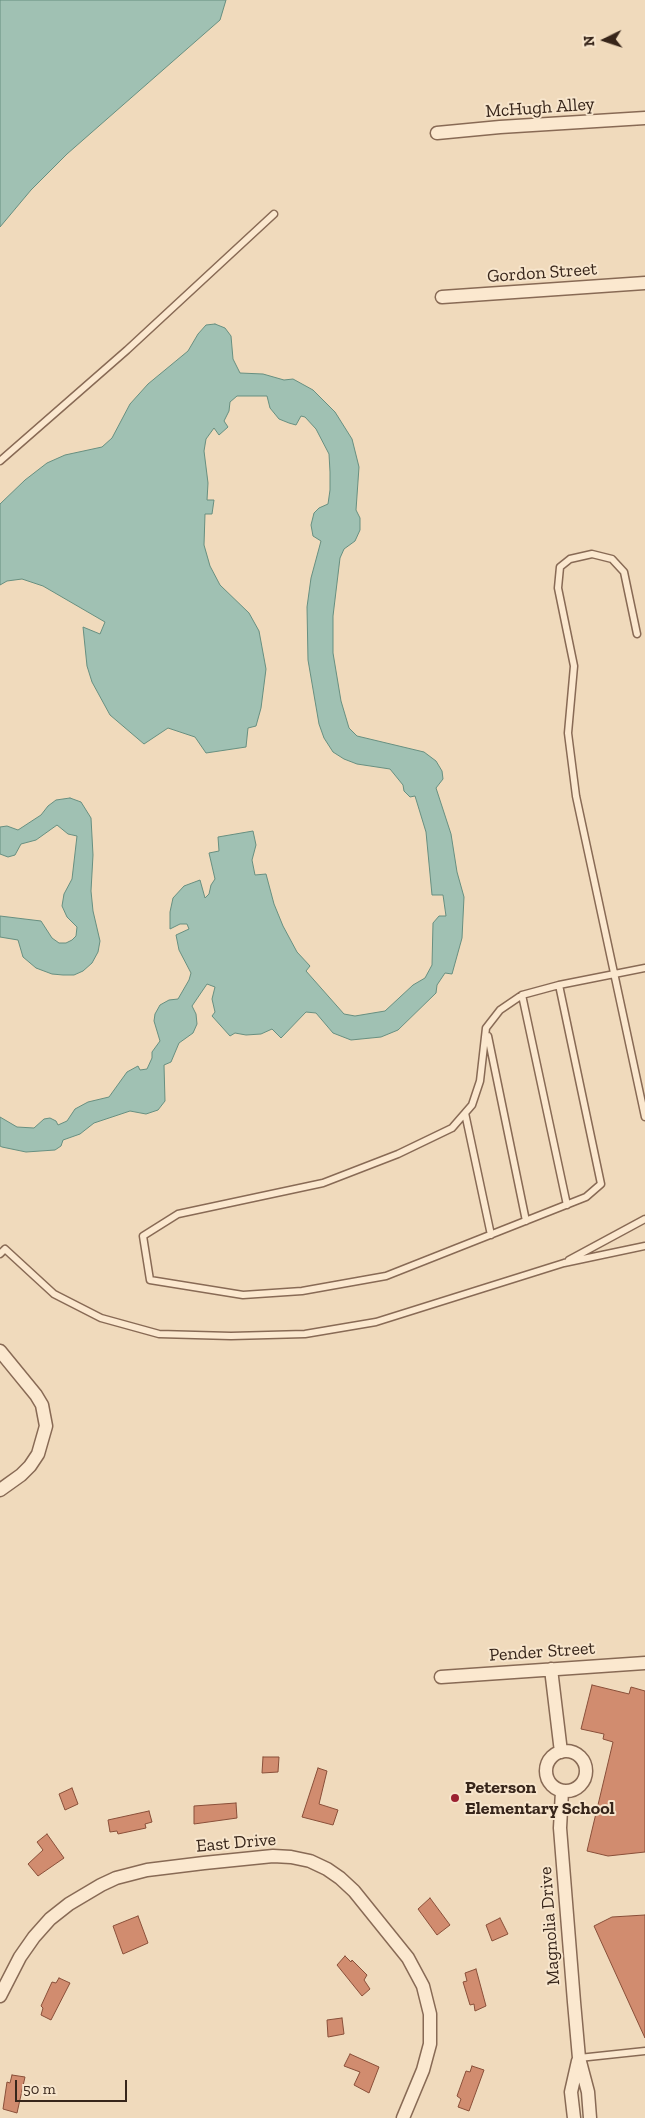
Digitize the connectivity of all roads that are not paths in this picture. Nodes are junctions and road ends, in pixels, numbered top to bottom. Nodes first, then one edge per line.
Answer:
1 (645, 118) edge
2 (437, 133) dead end
3 (274, 214) dead end
4 (645, 283) edge
5 (442, 297) dead end
6 (0, 461) edge
7 (637, 634) dead end
8 (645, 968) edge
9 (614, 974) junction
10 (559, 985) junction
11 (522, 995) junction
12 (486, 1028) junction
13 (465, 1114) junction
14 (645, 1117) edge
15 (567, 1205) junction
16 (645, 1219) edge
17 (526, 1221) junction
18 (491, 1235) junction
19 (0, 1242) edge
20 (645, 1246) edge
21 (5, 1248) junction
22 (0, 1254) edge
23 (564, 1262) junction
24 (0, 1351) edge
25 (0, 1490) edge
26 (645, 1663) edge
27 (551, 1668) junction
28 (441, 1677) dead end
29 (561, 1752) junction
30 (562, 1791) junction
31 (0, 1996) edge
32 (645, 2051) edge
33 (579, 2058) junction
34 (403, 2118) edge
35 (574, 2118) edge
36 (590, 2118) edge

1 - 2 street, McHugh Alley
3 - 6 lane
4 - 5 street, Gordon Street
7 - 9 lane
8 - 9 lane
9 - 10 lane
9 - 14 lane
10 - 11 lane
10 - 15 lane
11 - 12 lane
11 - 15 lane
12 - 13 lane
12 - 17 lane
13 - 18 lane
13 - 18 lane
15 - 17 lane
16 - 23 lane
17 - 18 lane
19 - 21 lane
20 - 23 lane
21 - 22 lane
21 - 23 lane
24 - 25 street
26 - 27 street, Pender Street
27 - 28 street, Pender Street
27 - 29 street
29 - 30 street
29 - 30 street
30 - 33 street, Magnolia Drive
31 - 34 street, East Drive
32 - 33 lane
33 - 35 street, Magnolia Drive
33 - 36 street, Magnolia Drive

